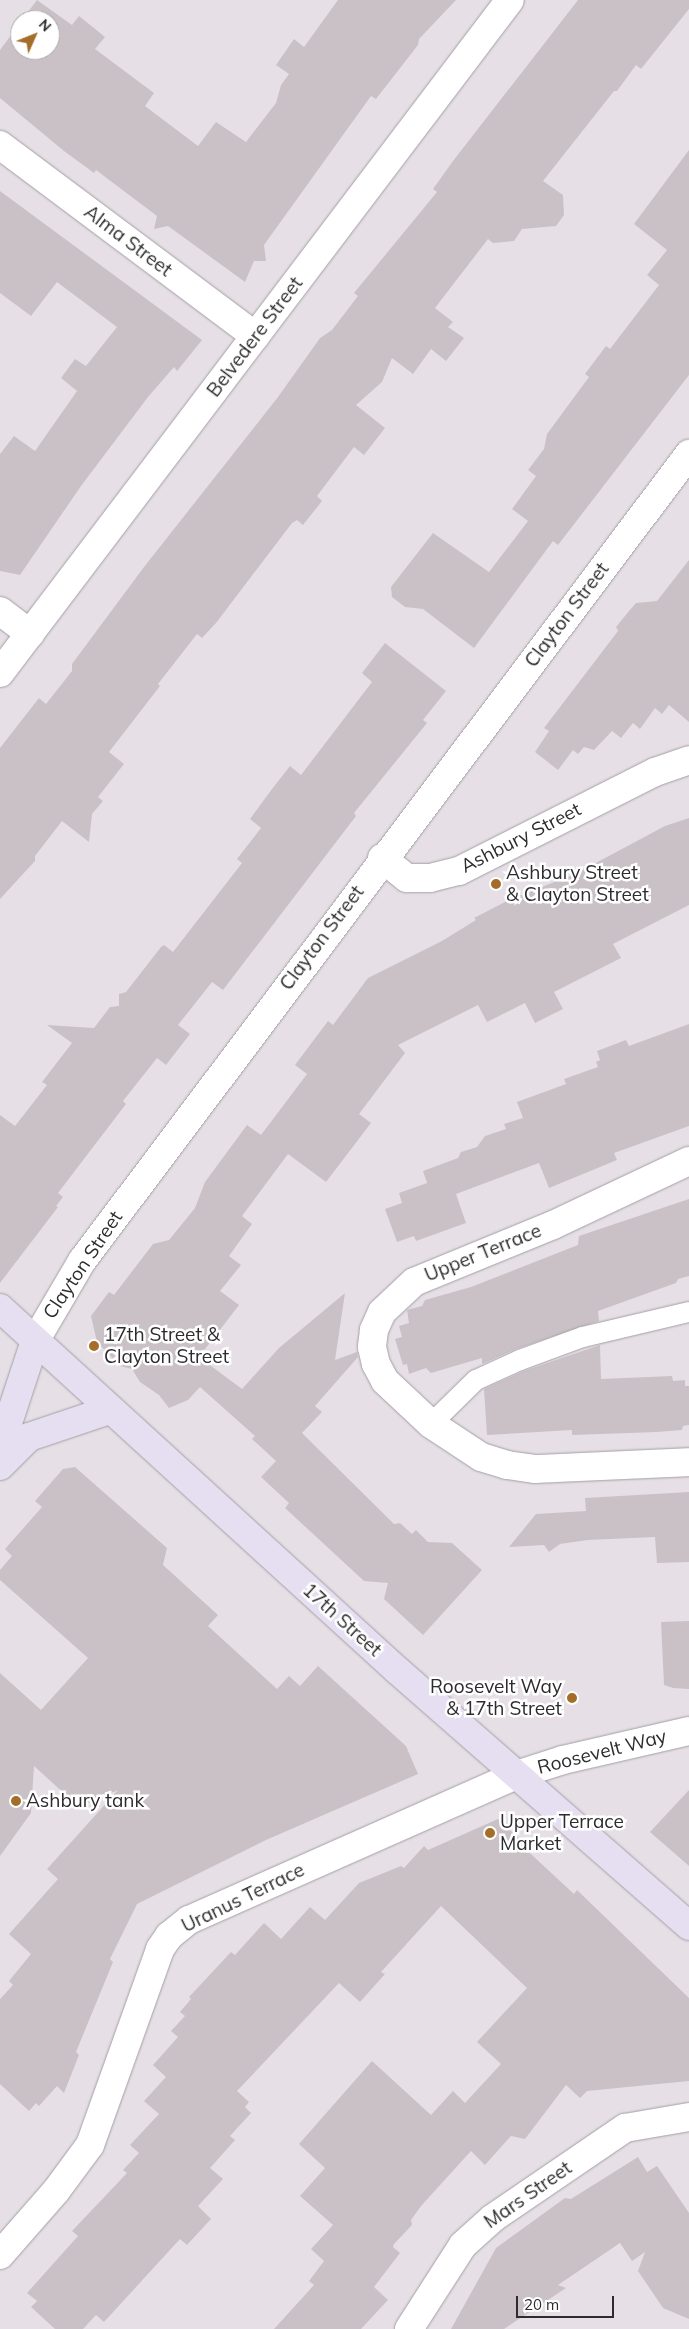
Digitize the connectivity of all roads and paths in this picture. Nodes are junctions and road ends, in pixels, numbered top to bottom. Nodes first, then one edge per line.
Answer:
1 (510, 0) edge
2 (0, 145) edge
3 (255, 336) junction
4 (689, 454) edge
5 (0, 611) edge
6 (30, 634) junction
7 (0, 673) edge
8 (689, 760) edge
9 (382, 858) junction
10 (689, 1161) edge
11 (0, 1308) edge
12 (689, 1312) edge
13 (34, 1340) junction
14 (109, 1410) junction
15 (431, 1424) junction
16 (0, 1447) edge
17 (689, 1462) edge
18 (0, 1466) edge
19 (689, 1731) edge
20 (516, 1775) junction
21 (689, 1926) edge
22 (689, 2117) edge
23 (0, 2255) edge
24 (409, 2329) edge

1 - 3 street, Belvedere Street
2 - 3 street, Alma Street
3 - 6 street, Belvedere Street
4 - 9 street, Clayton Street
5 - 6 street
6 - 7 street, Belvedere Street
8 - 9 street, Ashbury Street
9 - 13 street, Clayton Street
10 - 15 street, Upper Terrace
11 - 13 main road, 17th Street
12 - 15 lane
13 - 14 main road, 17th Street
13 - 16 main road, Clayton Street
14 - 18 main road
14 - 20 main road, 17th Street
15 - 17 street, Upper Terrace
19 - 20 street, Roosevelt Way
20 - 21 main road, 17th Street
20 - 23 street, Uranus Terrace
22 - 24 street, Mars Street

